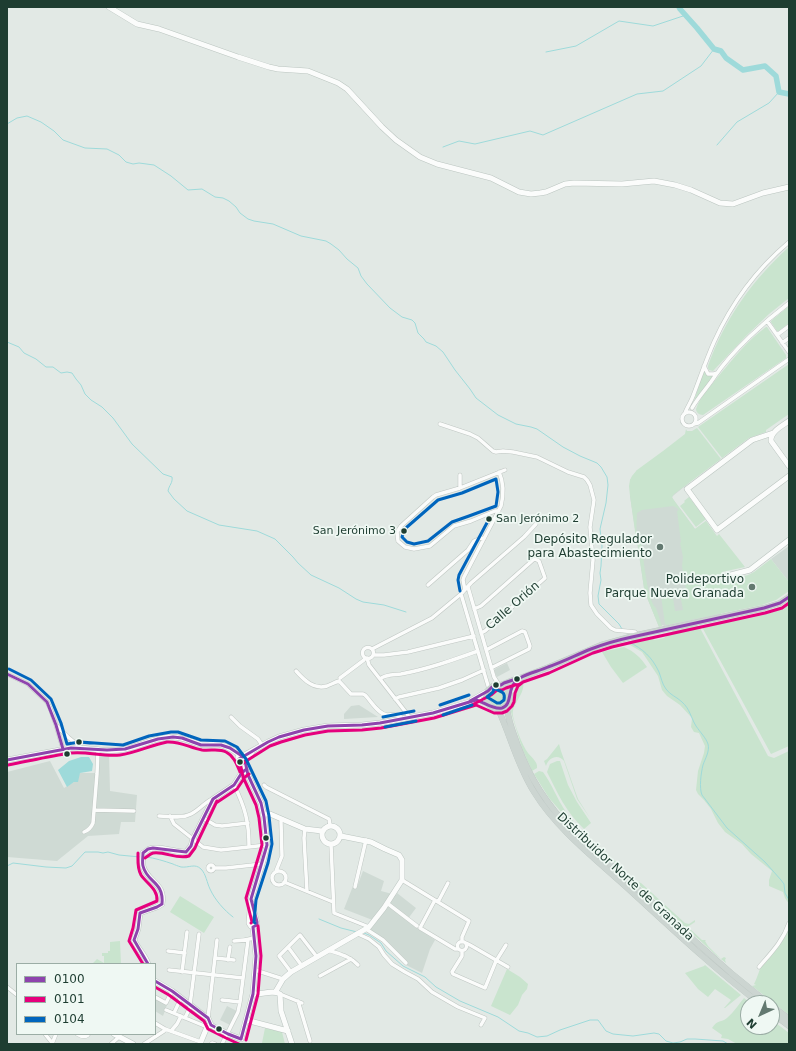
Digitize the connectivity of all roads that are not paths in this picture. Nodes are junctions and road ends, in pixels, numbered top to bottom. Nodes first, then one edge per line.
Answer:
1 (109, 7) edge
2 (789, 187) edge
3 (789, 242) edge
4 (789, 303) edge
5 (767, 321) junction
6 (789, 326) edge
7 (777, 335) junction
8 (789, 338) edge
9 (782, 343) junction
10 (789, 352) edge
11 (789, 359) edge
12 (704, 366) junction
13 (717, 373) junction
14 (692, 398) junction
15 (693, 412) junction
16 (685, 413) junction
17 (707, 417) junction
18 (789, 421) edge
19 (440, 424) dead end
20 (694, 424) junction
21 (773, 433) junction
22 (760, 438) junction
23 (771, 441) junction
24 (789, 466) edge
25 (505, 470) dead end
26 (499, 472) junction
27 (460, 475) dead end
28 (789, 476) edge
29 (460, 488) junction
30 (498, 511) junction
31 (536, 524) dead end
32 (484, 539) junction
33 (789, 540) edge
34 (724, 577) dead end
35 (428, 586) dead end
36 (465, 591) junction
37 (789, 597) edge
38 (474, 609) junction
39 (481, 633) junction
40 (474, 635) junction
41 (637, 636) junction
42 (372, 649) junction
43 (486, 650) junction
44 (478, 651) junction
45 (373, 655) junction
46 (366, 658) junction
47 (491, 668) junction
48 (484, 670) junction
49 (296, 671) dead end
50 (7, 674) edge
51 (494, 677) junction
52 (340, 678) dead end
53 (520, 678) junction
54 (380, 679) junction
55 (487, 679) junction
56 (500, 685) junction
57 (489, 690) junction
58 (509, 692) junction
59 (395, 699) junction
60 (471, 700) junction
61 (489, 704) junction
62 (506, 705) junction
63 (498, 709) junction
64 (231, 717) dead end
65 (408, 718) junction
66 (401, 719) junction
67 (56, 725) junction
68 (262, 745) junction
69 (80, 747) junction
70 (63, 749) junction
71 (98, 749) junction
72 (243, 759) junction
73 (7, 760) edge
74 (246, 772) junction
75 (234, 785) junction
76 (264, 785) dead end
77 (213, 799) junction
78 (94, 810) junction
79 (134, 811) dead end
80 (159, 816) dead end
81 (170, 816) junction
82 (263, 816) junction
83 (203, 818) junction
84 (281, 821) junction
85 (248, 822) junction
86 (330, 825) junction
87 (305, 830) junction
88 (84, 832) dead end
89 (322, 833) junction
90 (340, 836) junction
91 (193, 839) junction
92 (366, 840) junction
93 (331, 844) junction
94 (267, 845) junction
95 (249, 846) junction
96 (262, 864) junction
97 (214, 868) dead end
98 (276, 871) junction
99 (402, 880) junction
100 (284, 882) junction
101 (448, 883) dead end
102 (355, 887) dead end
103 (307, 891) junction
104 (251, 899) junction
105 (437, 901) junction
106 (333, 902) junction
107 (387, 903) junction
108 (250, 920) junction
109 (256, 920) junction
110 (789, 923) edge
111 (417, 926) dead end
112 (253, 927) junction
113 (367, 928) junction
114 (187, 932) dead end
115 (199, 934) dead end
116 (358, 934) junction
117 (254, 938) junction
118 (217, 940) dead end
119 (234, 940) dead end
120 (248, 940) junction
121 (462, 942) junction
122 (466, 944) junction
123 (506, 945) dead end
124 (230, 947) dead end
125 (288, 947) junction
126 (328, 950) junction
127 (460, 950) junction
128 (168, 951) dead end
129 (185, 953) junction
130 (317, 957) junction
131 (215, 958) junction
132 (351, 959) junction
133 (228, 960) junction
134 (234, 960) dead end
135 (496, 961) junction
136 (148, 963) edge
137 (406, 963) dead end
138 (358, 965) dead end
139 (302, 966) junction
140 (759, 966) dead end
141 (508, 967) dead end
142 (169, 970) dead end
143 (256, 970) junction
144 (182, 972) junction
145 (291, 972) junction
146 (194, 973) junction
147 (213, 975) junction
148 (320, 976) dead end
149 (243, 978) junction
150 (283, 979) junction
151 (156, 982) edge
152 (7, 987) edge
153 (172, 991) junction
154 (278, 993) junction
155 (16, 994) edge
156 (254, 994) junction
157 (749, 995) edge
158 (758, 995) edge
159 (156, 998) edge
160 (181, 998) junction
161 (222, 1000) dead end
162 (240, 1002) junction
163 (191, 1005) junction
164 (166, 1010) dead end
165 (780, 1012) edge
166 (174, 1013) junction
167 (183, 1017) junction
168 (208, 1018) junction
169 (780, 1019) edge
170 (789, 1019) edge
171 (246, 1020) junction
172 (156, 1024) edge
173 (481, 1025) dead end
174 (209, 1026) junction
175 (789, 1026) edge
176 (165, 1029) junction
177 (170, 1031) junction
178 (288, 1031) junction
179 (228, 1034) junction
180 (46, 1035) edge
181 (79, 1035) edge
182 (88, 1035) dead end
183 (116, 1035) edge
184 (119, 1037) junction
185 (240, 1041) edge
186 (310, 1041) dead end
187 (200, 1043) edge
188 (52, 1044) edge
189 (111, 1044) edge
190 (132, 1044) edge
191 (144, 1044) edge
192 (211, 1044) edge
193 (215, 1044) edge
194 (222, 1044) edge
195 (292, 1044) edge

1 - 2 street
3 - 12 street
4 - 5 street
5 - 7 street
5 - 13 street
6 - 7 street
7 - 9 street
8 - 9 street
9 - 10 street
11 - 17 street
12 - 13 street
12 - 14 street
13 - 15 street
14 - 15 street
14 - 16 street
15 - 16 street
15 - 17 street
15 - 20 street
16 - 20 street
17 - 20 street
18 - 21 street
19 - 41 street
21 - 22 street
21 - 23 street
22 - 23 street
22 - 28 street
23 - 24 street
25 - 26 street
26 - 29 street
26 - 30 street
27 - 29 street
29 - 30 street
30 - 32 street
31 - 36 street
32 - 35 street
32 - 36 street
33 - 34 street
36 - 38 street
36 - 40 street
36 - 42 street
37 - 41 main road
38 - 39 street
38 - 39 street, Calle Orión
39 - 40 street
39 - 43 street
40 - 44 street
40 - 45 street
41 - 53 main road
42 - 45 street
42 - 46 street
43 - 47 street
43 - 47 street
44 - 48 street
44 - 54 street
45 - 46 street
46 - 52 street
46 - 54 street
47 - 51 street
48 - 55 street
48 - 59 street
49 - 66 street
50 - 67 street
51 - 55 street
51 - 56 street
53 - 56 main road
53 - 58 main road
54 - 59 street
55 - 57 street
56 - 57 main road
56 - 58 main road
57 - 60 street
57 - 61 main road
58 - 62 main road
59 - 65 street
60 - 61 street
60 - 65 street
61 - 63 main road
62 - 63 main road
62 - 158 main road, Distribuidor Norte de Granada
63 - 157 main road, Distribuidor Norte de Granada
64 - 68 street
65 - 66 street
66 - 68 street
67 - 69 street
67 - 70 street
68 - 72 street
69 - 70 street
69 - 71 street
70 - 73 street
71 - 72 street
71 - 78 street
72 - 74 street
74 - 75 street
74 - 82 street
75 - 77 street
75 - 85 street
76 - 86 street
77 - 81 street
77 - 83 street
78 - 79 street
78 - 88 street
80 - 81 street
81 - 91 street
82 - 84 street
82 - 94 street
83 - 85 street
83 - 91 street
84 - 87 street
84 - 98 street
85 - 95 street
86 - 89 street
86 - 90 street
87 - 89 street
87 - 103 street
89 - 93 street
90 - 92 street
90 - 93 street
91 - 95 street
91 - 136 street
92 - 99 street
92 - 102 street
93 - 106 street
94 - 95 street
94 - 96 street
96 - 97 street
96 - 104 street
98 - 100 street
98 - 100 street
99 - 105 street
99 - 107 street
100 - 103 street
101 - 105 street
103 - 106 street
104 - 108 street
104 - 109 street
105 - 121 street
105 - 127 street
106 - 113 street
107 - 111 street
107 - 113 street
108 - 109 street
108 - 112 street
109 - 112 street
110 - 140 street
112 - 117 street
113 - 116 street
113 - 137 street
114 - 129 street
115 - 146 street
116 - 126 street
116 - 173 street
117 - 120 street
117 - 143 street
118 - 131 street
119 - 120 street
120 - 149 street
121 - 122 street
121 - 127 street
122 - 127 street
122 - 135 street
123 - 135 street
124 - 133 street
125 - 130 street
125 - 139 street
125 - 145 street
126 - 130 street
126 - 132 street
127 - 135 street
128 - 129 street
129 - 144 street
130 - 139 street
131 - 133 street
131 - 147 street
132 - 138 street
132 - 148 street
133 - 134 street
135 - 141 street
139 - 145 street
142 - 144 street
143 - 150 street
143 - 156 street
144 - 146 street
145 - 150 street
146 - 147 street
146 - 163 street
147 - 149 street
147 - 168 street
149 - 162 street
150 - 154 street
151 - 153 street
152 - 155 street
153 - 159 street
153 - 160 street
154 - 156 street
154 - 178 street
154 - 186 street
156 - 171 street
160 - 163 street
160 - 166 street
161 - 162 street
162 - 179 street
163 - 167 street
163 - 168 street
164 - 166 street
165 - 170 main road
166 - 167 street
167 - 174 street
167 - 177 street
168 - 174 street
169 - 175 main road
171 - 178 street
171 - 185 street
172 - 176 street
174 - 179 street
174 - 187 street
176 - 177 street
176 - 191 street
177 - 187 street
178 - 195 street
179 - 185 street
179 - 194 street
180 - 188 street
181 - 182 street
183 - 184 street
184 - 189 street
184 - 190 street
192 - 193 street

